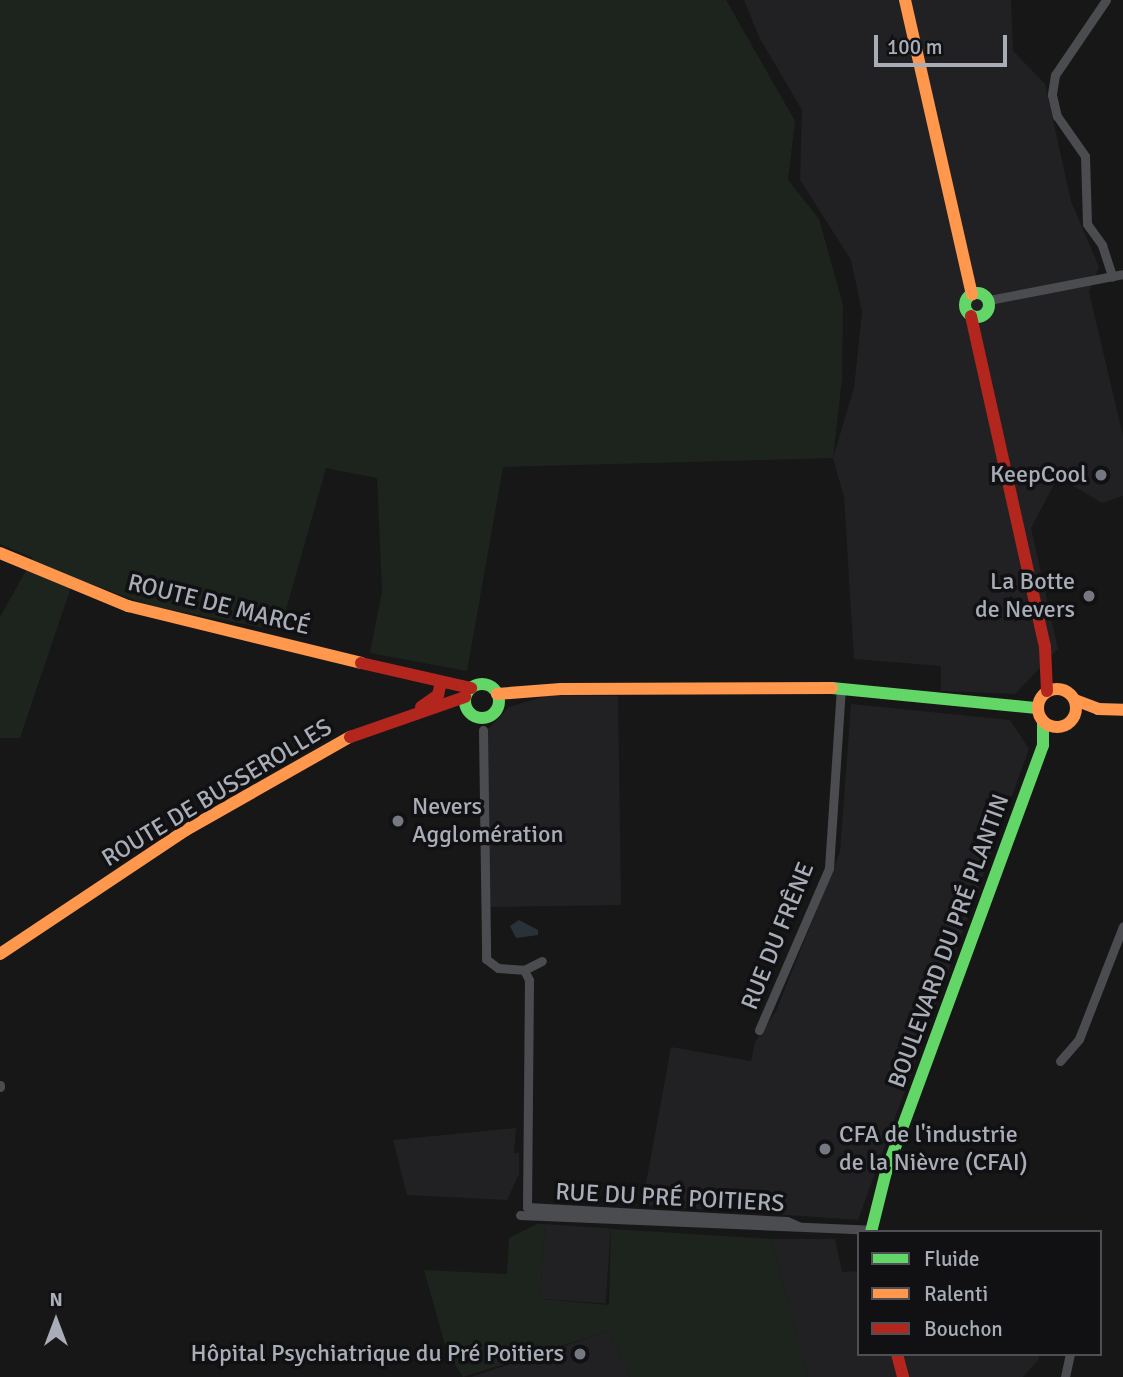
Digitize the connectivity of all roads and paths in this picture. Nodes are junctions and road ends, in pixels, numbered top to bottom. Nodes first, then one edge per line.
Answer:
1 (905, 0) edge
2 (1106, 0) edge
3 (1123, 274) edge
4 (1112, 276) junction
5 (972, 294) junction
6 (989, 300) junction
7 (985, 314) junction
8 (971, 316) junction
9 (978, 335) junction
10 (0, 553) edge
11 (1045, 648) junction
12 (438, 680) junction
13 (841, 688) junction
14 (1062, 689) junction
15 (1047, 691) junction
16 (467, 697) junction
17 (1074, 700) junction
18 (490, 708) junction
19 (1037, 708) junction
20 (1098, 709) junction
21 (1123, 710) edge
22 (412, 714) junction
23 (1074, 716) junction
24 (1043, 722) junction
25 (1060, 727) junction
26 (484, 730) joint
27 (1042, 745) junction
28 (1123, 926) edge
29 (0, 954) edge
30 (542, 961) dead end
31 (524, 970) junction
32 (759, 1030) dead end
33 (1060, 1062) dead end
34 (527, 1207) junction
35 (798, 1226) junction
36 (857, 1230) edge
37 (871, 1230) edge
38 (898, 1356) edge
39 (1070, 1356) edge
40 (903, 1377) edge
41 (1065, 1377) edge

1 - 5 main road
2 - 4 street
3 - 4 street
4 - 6 street
5 - 6 main road
5 - 8 main road
6 - 7 main road
7 - 8 main road
7 - 9 main road
8 - 9 main road
9 - 11 main road
10 - 12 main road, ROUTE DE MARCÉ
11 - 14 main road
11 - 15 main road
12 - 16 main road, ROUTE DE MARCÉ
12 - 22 main road
13 - 18 main road
13 - 19 main road
13 - 32 street, RUE DU FRÊNE
14 - 15 main road
14 - 17 main road
15 - 19 main road
16 - 18 main road
16 - 18 main road, ROUTE DE MARCÉ
16 - 22 main road, ROUTE DE BUSSEROLLES
17 - 20 main road
17 - 23 main road
18 - 26 main road
19 - 24 main road
20 - 21 main road
20 - 23 main road
22 - 29 main road, ROUTE DE BUSSEROLLES
23 - 25 main road
24 - 25 main road
24 - 27 main road, BOULEVARD DU PRÉ PLANTIN
25 - 27 main road, BOULEVARD DU PRÉ PLANTIN
26 - 31 street
27 - 37 main road, BOULEVARD DU PRÉ PLANTIN
28 - 33 street
30 - 31 street
31 - 34 street, RUE DU PRÉ POITIERS
34 - 35 street, RUE DU PRÉ POITIERS
34 - 35 street, RUE DU PRÉ POITIERS
35 - 36 street, RUE DU PRÉ POITIERS
38 - 40 main road
39 - 41 street

